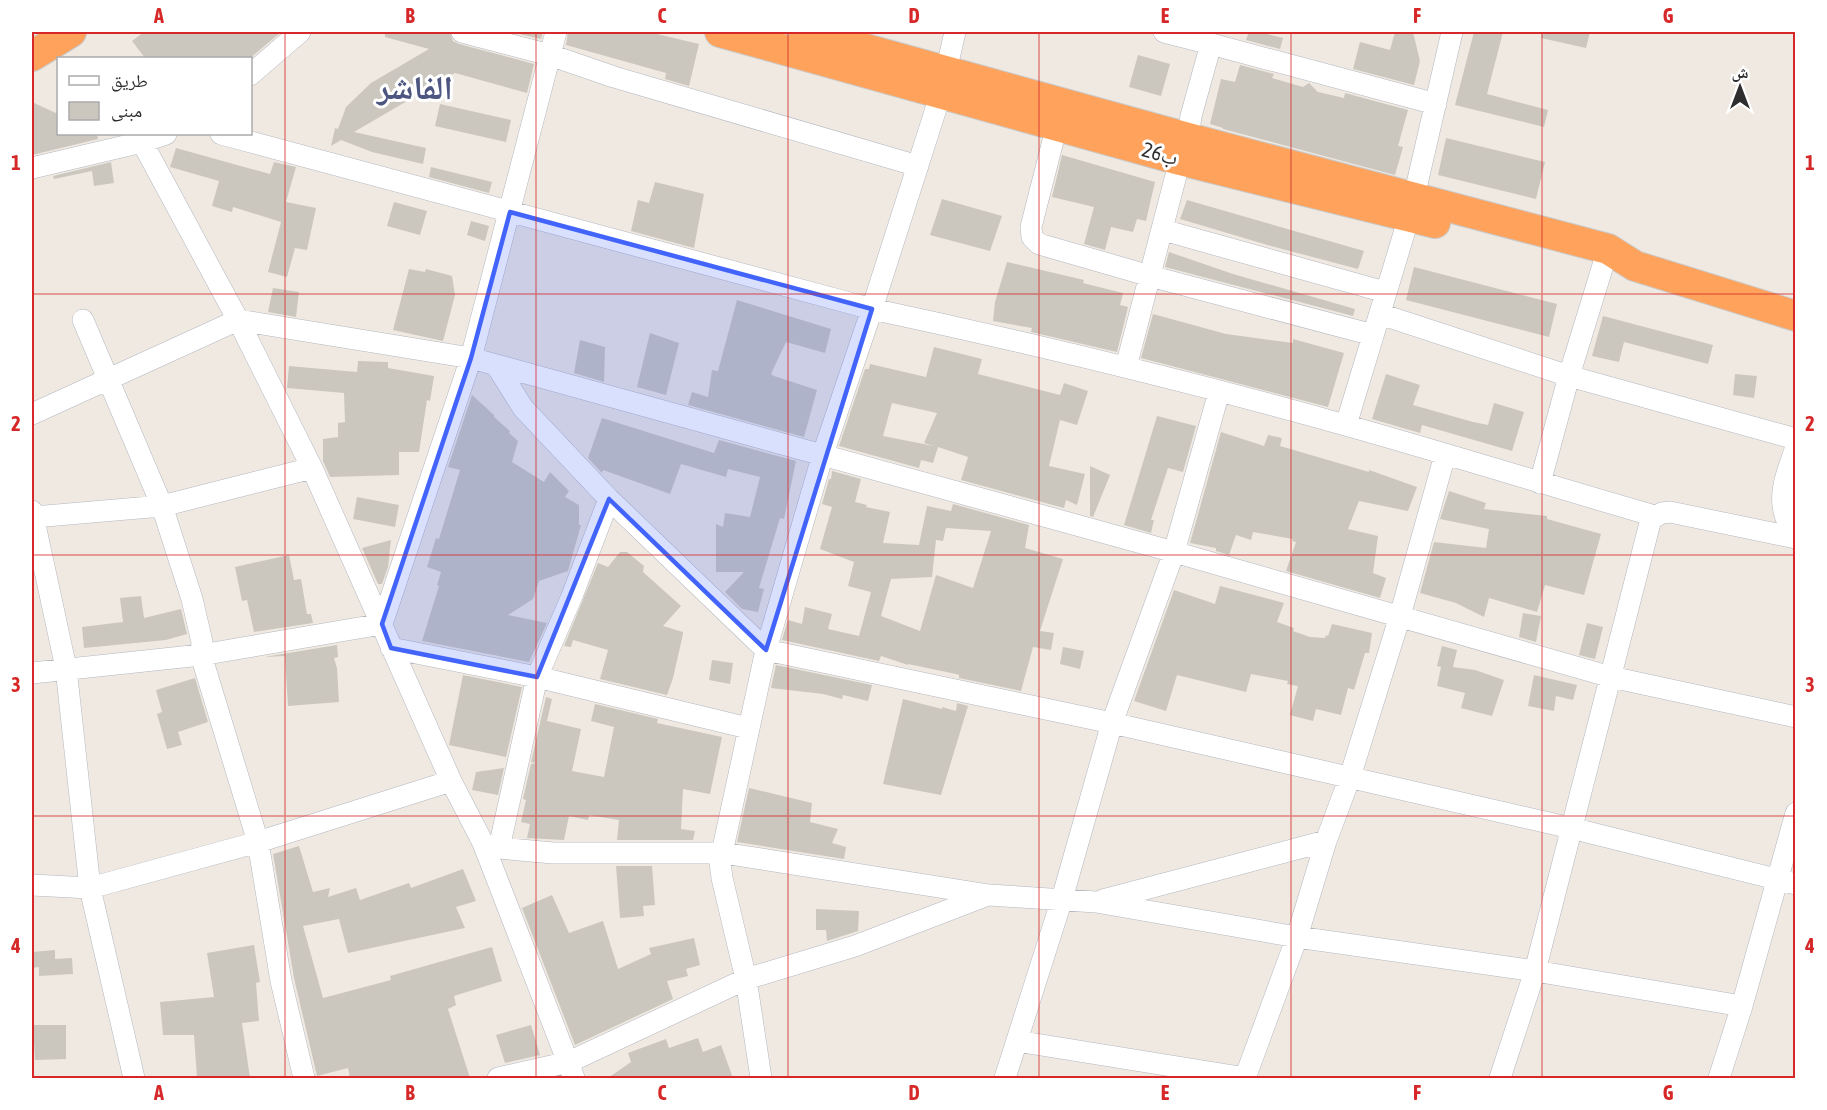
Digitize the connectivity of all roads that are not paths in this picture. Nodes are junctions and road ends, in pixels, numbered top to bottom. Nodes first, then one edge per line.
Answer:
1 (70, 32) edge
2 (300, 32) edge
3 (462, 32) edge
4 (556, 32) edge
5 (720, 32) edge
6 (804, 32) edge
7 (955, 32) edge
8 (1164, 32) edge
9 (1452, 32) edge
10 (1201, 38) edge
11 (550, 55) junction
12 (32, 56) edge
13 (252, 73) edge
14 (944, 82) junction
15 (1436, 104) junction
16 (1057, 124) junction
17 (163, 135) edge
18 (225, 135) edge
19 (142, 142) junction
20 (1184, 149) junction
21 (918, 166) junction
22 (32, 168) edge
23 (1412, 207) junction
24 (510, 212) junction
25 (1163, 230) junction
26 (1606, 257) junction
27 (1150, 276) junction
28 (1385, 292) junction
29 (872, 309) junction
30 (1380, 314) junction
31 (1796, 316) edge
32 (238, 320) junction
33 (83, 321) dead end
34 (1373, 335) junction
35 (471, 358) junction
36 (496, 365) junction
37 (1126, 367) junction
38 (1569, 376) junction
39 (108, 381) junction
40 (1219, 392) junction
41 (32, 414) edge
42 (1346, 425) junction
43 (1796, 439) edge
44 (1796, 447) edge
45 (823, 454) junction
46 (1445, 455) junction
47 (312, 468) junction
48 (1540, 483) junction
49 (609, 499) junction
50 (162, 506) junction
51 (33, 514) edge
52 (1655, 516) junction
53 (1796, 538) edge
54 (1174, 552) junction
55 (1400, 616) junction
56 (382, 624) junction
57 (391, 648) junction
58 (766, 650) junction
59 (201, 655) junction
60 (66, 668) junction
61 (32, 673) edge
62 (1611, 676) junction
63 (537, 677) junction
64 (1796, 717) edge
65 (1112, 723) junction
66 (748, 728) junction
67 (1350, 777) junction
68 (452, 782) junction
69 (1796, 813) edge
70 (1571, 828) junction
71 (1326, 841) junction
72 (258, 842) junction
73 (491, 845) junction
74 (723, 853) junction
75 (1786, 882) edge
76 (32, 885) edge
77 (90, 888) junction
78 (989, 895) junction
79 (1062, 899) junction
80 (1096, 902) junction
81 (1297, 937) junction
82 (1535, 971) junction
83 (746, 979) junction
84 (1742, 1006) junction
85 (1017, 1041) junction
86 (571, 1070) edge
87 (134, 1078) edge
88 (304, 1078) edge
89 (498, 1078) edge
90 (761, 1078) edge
91 (1005, 1078) edge
92 (1245, 1078) edge
93 (1500, 1078) edge
94 (1719, 1078) edge

1 - 12 highway
2 - 13 street
3 - 11 street
4 - 11 street
5 - 14 highway, 26ب
6 - 14 highway, 26ب
7 - 14 street
8 - 10 street
9 - 15 street
10 - 15 street
10 - 20 street
11 - 21 street
11 - 24 street
14 - 16 highway, 26ب
14 - 20 highway, 26ب
14 - 21 street
15 - 23 street
16 - 20 highway, 26ب
16 - 27 street
17 - 19 street
18 - 24 street
19 - 22 street
19 - 32 street
20 - 23 highway, 26ب
20 - 25 street
21 - 29 street
23 - 26 highway, 26ب
23 - 28 street
24 - 29 street
24 - 35 street
25 - 27 street
25 - 28 street
26 - 31 highway, 26ب
26 - 38 street
27 - 34 street
27 - 37 street
28 - 30 street
29 - 37 street
29 - 45 street
30 - 34 street
30 - 38 street
32 - 35 street
32 - 39 street
32 - 47 street
33 - 39 street
34 - 42 street
35 - 36 street
35 - 56 street
36 - 45 street
36 - 49 street
37 - 40 street
38 - 43 street
38 - 48 street
39 - 41 street
39 - 50 street
40 - 42 street
40 - 54 street
42 - 46 street
44 - 53 street
45 - 54 street
45 - 58 street
46 - 48 street
46 - 55 street
47 - 50 street
47 - 56 street
48 - 52 street
49 - 58 street
49 - 63 street
50 - 51 street
50 - 59 street
51 - 60 street
52 - 53 street
52 - 62 street
54 - 55 street
54 - 65 street
55 - 62 street
55 - 67 street
56 - 57 street
56 - 59 street
57 - 63 street
57 - 68 street
58 - 65 street
58 - 66 street
59 - 60 street
59 - 72 street
60 - 61 street
60 - 77 street
62 - 64 street
62 - 70 street
63 - 66 street
63 - 73 street
65 - 67 street
65 - 79 street
66 - 74 street
67 - 70 street
67 - 71 street
68 - 72 street
68 - 73 street
69 - 75 street
70 - 75 street
70 - 82 street
71 - 80 street
71 - 81 street
72 - 77 street
72 - 88 street
73 - 74 street
73 - 86 street
74 - 78 street
74 - 83 street
75 - 84 street
76 - 77 street
77 - 87 street
78 - 79 street
78 - 83 street
79 - 80 street
79 - 85 street
80 - 81 street
81 - 82 street
81 - 92 street
82 - 84 street
82 - 93 street
83 - 86 street
83 - 90 street
84 - 94 street
85 - 91 street
85 - 92 street
86 - 89 street

